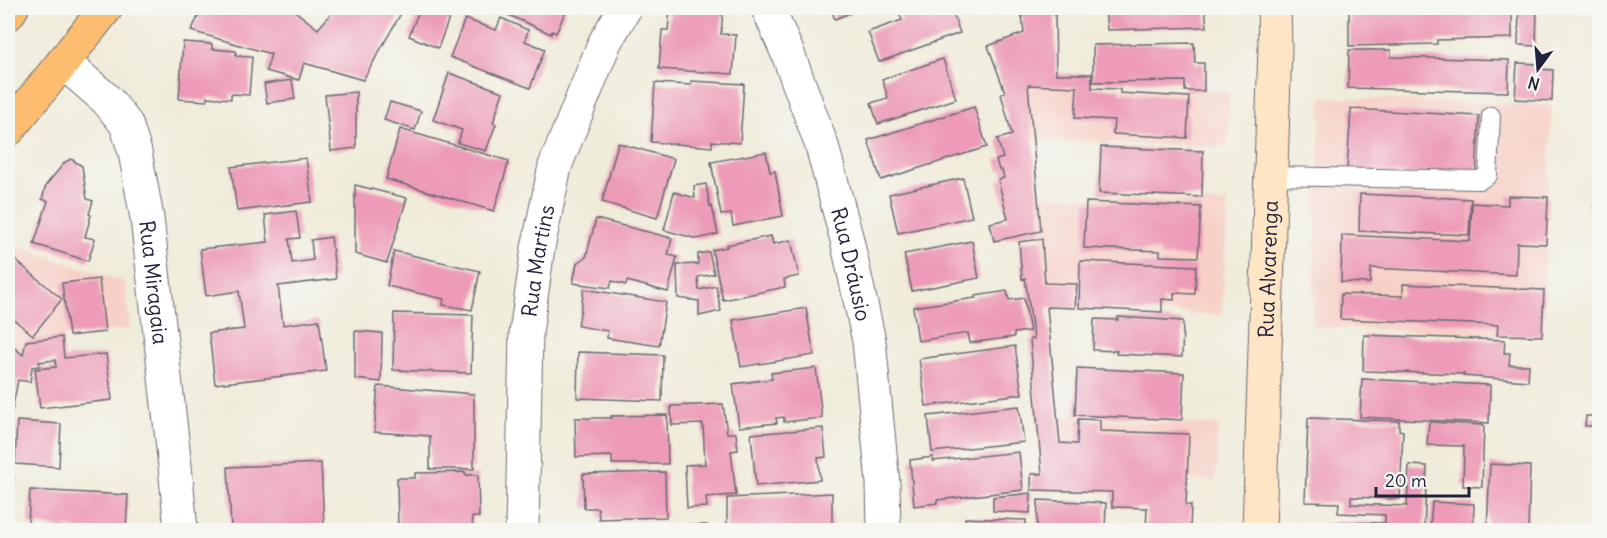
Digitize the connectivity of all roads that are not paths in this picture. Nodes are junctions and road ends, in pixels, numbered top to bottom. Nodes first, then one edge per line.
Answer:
1 (12, 8) edge
2 (106, 8) edge
3 (625, 8) edge
4 (768, 8) edge
5 (1274, 8) edge
6 (8, 14) edge
7 (63, 62) junction
8 (1491, 116) dead end
9 (8, 130) edge
10 (1271, 176) junction
11 (181, 531) edge
12 (522, 531) edge
13 (884, 531) edge
14 (1259, 531) edge

1 - 6 highway
2 - 7 highway
3 - 12 street, Rua Martins
4 - 13 street, Rua Dráusio
5 - 10 street, Rua Alvarenga
7 - 9 highway
7 - 11 street, Rua Miragaia
8 - 10 lane
10 - 14 street, Rua Alvarenga

